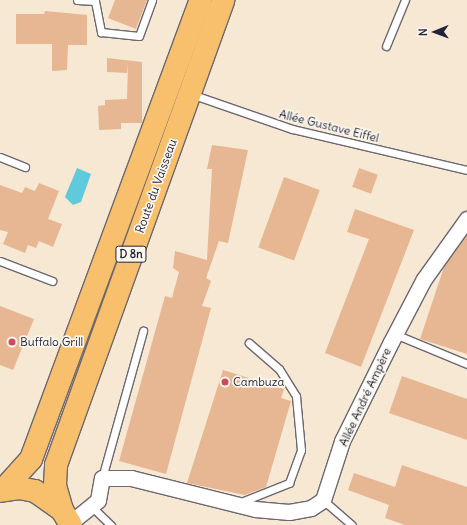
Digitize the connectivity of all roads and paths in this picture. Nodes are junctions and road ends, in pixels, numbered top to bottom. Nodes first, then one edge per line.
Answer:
1 (77, 0) edge
2 (152, 0) edge
3 (201, 0) edge
4 (222, 0) edge
5 (404, 0) edge
6 (96, 1) edge
7 (386, 46) dead end
8 (189, 93) junction
9 (0, 157) edge
10 (25, 167) dead end
11 (467, 170) edge
12 (467, 219) edge
13 (0, 261) edge
14 (52, 280) dead end
15 (143, 331) dead end
16 (395, 334) junction
17 (249, 343) dead end
18 (467, 364) edge
19 (102, 478) junction
20 (1, 490) edge
21 (323, 500) junction
22 (235, 504) junction
23 (91, 506) junction
24 (68, 519) edge
25 (111, 525) edge
26 (352, 525) edge

1 - 6 lane
2 - 6 lane
3 - 20 main road, Route du Vaisseau / D 8N
4 - 8 main road, Route du Vaisseau / D 8n
5 - 7 lane
8 - 11 lane, Allée Gustave Eiffel
8 - 24 main road, Route du Vaisseau / D 8n
9 - 10 lane
12 - 16 street, Allée André Ampère
13 - 14 lane
15 - 19 lane
16 - 18 lane
16 - 21 street, Allée André Ampère
17 - 22 lane
19 - 22 street
19 - 23 street
20 - 24 main road
21 - 22 street
21 - 26 lane
23 - 24 street
23 - 25 lane

